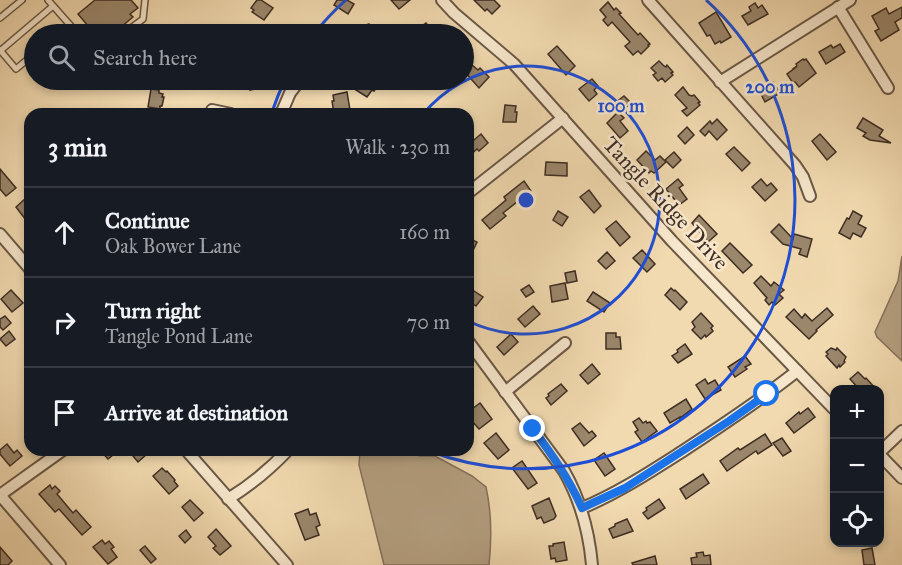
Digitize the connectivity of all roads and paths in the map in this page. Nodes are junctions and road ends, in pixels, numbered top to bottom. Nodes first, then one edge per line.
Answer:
1 (22, 0) edge
2 (48, 0) edge
3 (145, 0) edge
4 (442, 0) edge
5 (648, 0) edge
6 (850, 0) edge
7 (53, 6) junction
8 (838, 7) junction
9 (0, 18) edge
10 (32, 24) edge
11 (69, 24) edge
12 (136, 24) edge
13 (467, 24) edge
14 (474, 30) edge
15 (24, 31) edge
16 (0, 51) edge
17 (24, 62) edge
18 (720, 82) junction
19 (888, 88) dead end
20 (292, 90) edge
21 (284, 108) edge
22 (563, 118) junction
23 (474, 188) edge
24 (810, 196) dead end
25 (0, 234) edge
26 (24, 262) edge
27 (565, 343) dead end
28 (474, 349) edge
29 (797, 371) junction
30 (505, 392) junction
31 (830, 405) edge
32 (902, 431) edge
33 (884, 449) edge
34 (55, 456) edge
35 (191, 456) edge
36 (282, 456) edge
37 (884, 459) edge
38 (902, 478) edge
39 (0, 495) edge
40 (228, 499) junction
41 (582, 508) junction
42 (60, 565) edge
43 (287, 565) edge
44 (592, 565) edge

1 - 9 lane
2 - 7 lane
3 - 12 lane
4 - 13 street, Tangle Ridge Drive
5 - 18 street
6 - 8 street
7 - 10 lane
7 - 11 lane
8 - 18 street
8 - 19 street
14 - 22 street, Tangle Ridge Drive
15 - 16 lane
16 - 17 lane
18 - 24 street
20 - 21 street
22 - 23 street
22 - 29 street, Tangle Ridge Drive
25 - 26 street
27 - 30 street
28 - 30 street
29 - 31 street, Tangle Ridge Drive
29 - 41 street
30 - 41 street
32 - 33 street
34 - 39 street
35 - 40 street
36 - 40 street
37 - 38 street
39 - 42 street
40 - 43 street
41 - 44 street

